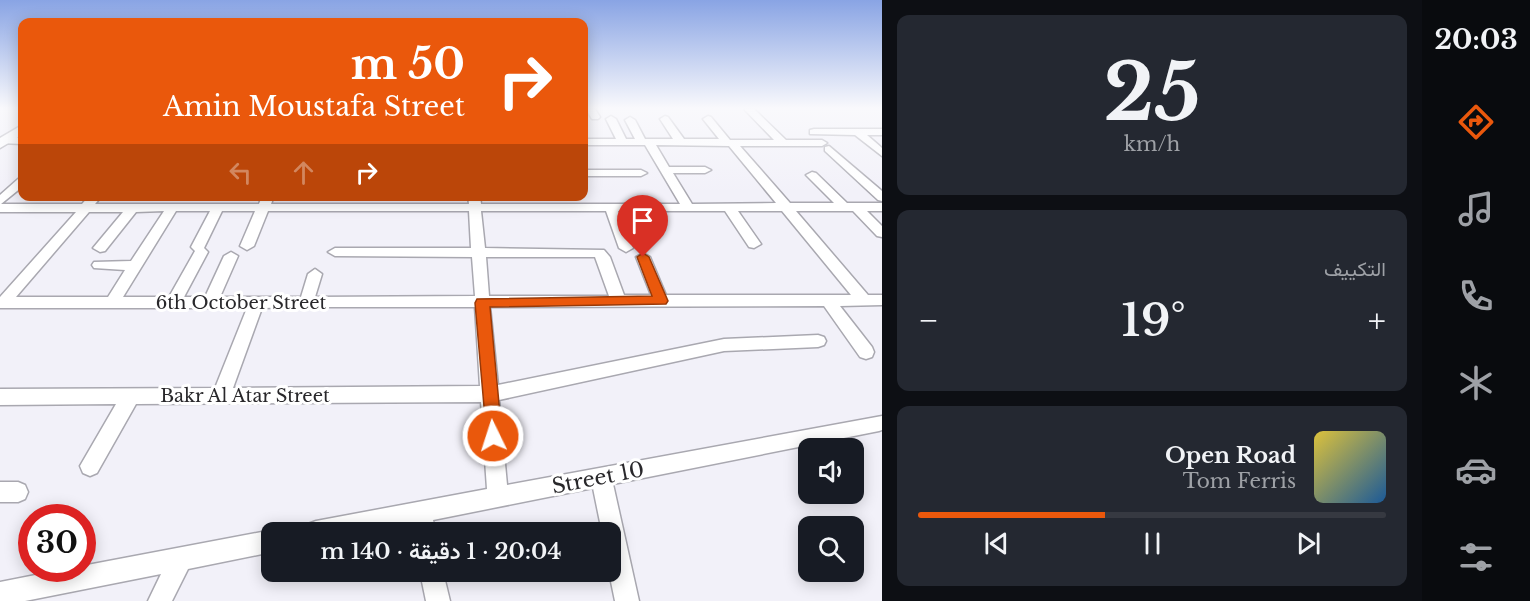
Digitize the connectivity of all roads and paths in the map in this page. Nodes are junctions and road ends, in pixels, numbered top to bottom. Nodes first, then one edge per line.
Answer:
1 (620, 137) edge
2 (642, 137) edge
3 (677, 137) edge
4 (725, 137) edge
5 (777, 137) edge
6 (863, 137) edge
7 (18, 141) edge
8 (2, 142) edge
9 (588, 142) edge
10 (623, 142) junction
11 (646, 143) junction
12 (681, 143) junction
13 (730, 143) junction
14 (783, 143) junction
15 (882, 153) edge
16 (666, 170) junction
17 (705, 170) dead end
18 (588, 173) edge
19 (641, 173) dead end
20 (812, 175) dead end
21 (18, 185) edge
22 (882, 197) edge
23 (0, 201) edge
24 (92, 201) edge
25 (140, 201) edge
26 (214, 202) edge
27 (266, 202) edge
28 (474, 202) edge
29 (688, 207) junction
30 (729, 207) junction
31 (787, 207) junction
32 (850, 207) junction
33 (882, 207) edge
34 (0, 208) edge
35 (86, 208) junction
36 (134, 208) junction
37 (172, 208) junction
38 (611, 208) junction
39 (882, 233) edge
40 (754, 244) dead end
41 (247, 246) dead end
42 (100, 248) dead end
43 (626, 248) dead end
44 (478, 251) junction
45 (335, 252) dead end
46 (231, 256) dead end
47 (643, 257) dead end
48 (99, 266) dead end
49 (136, 266) junction
50 (315, 274) dead end
51 (828, 300) junction
52 (864, 300) junction
53 (882, 300) edge
54 (618, 301) junction
55 (661, 301) junction
56 (2, 303) edge
57 (112, 303) junction
58 (173, 303) junction
59 (210, 303) junction
60 (256, 303) junction
61 (306, 303) junction
62 (482, 303) junction
63 (818, 342) dead end
64 (866, 352) dead end
65 (490, 394) junction
66 (220, 396) junction
67 (130, 397) junction
68 (1, 398) edge
69 (879, 423) dead end
70 (90, 466) dead end
71 (601, 477) junction
72 (498, 498) junction
73 (423, 522) edge
74 (261, 543) edge
75 (182, 558) junction
76 (434, 582) edge
77 (0, 594) edge
78 (160, 601) edge
79 (438, 601) edge
80 (627, 601) edge

1 - 10 street
2 - 11 street
3 - 12 street
4 - 13 street
5 - 14 street
6 - 15 street
7 - 8 street
9 - 10 street
10 - 11 street
11 - 12 street
11 - 16 street
12 - 13 street
13 - 14 street
13 - 31 street
14 - 22 street
16 - 17 street
16 - 29 street
18 - 19 street
20 - 32 street
21 - 23 street
24 - 35 street
25 - 36 street
26 - 27 street
26 - 37 street
26 - 58 street
27 - 28 street
27 - 41 street
28 - 38 street
28 - 44 street
29 - 30 street
29 - 38 street
30 - 31 street
30 - 40 street
31 - 32 street
31 - 52 street
32 - 33 street
32 - 39 street
34 - 35 street
35 - 36 street
35 - 56 street
36 - 37 street
36 - 42 street
37 - 49 street
38 - 43 street
44 - 45 street
44 - 54 street
44 - 62 street
46 - 59 street
47 - 55 street
48 - 49 street
49 - 57 street
50 - 61 street
51 - 52 street, 6th October Street
51 - 55 street, 6th October Street
51 - 64 street
52 - 53 street, 6th October Street
54 - 55 street, 6th October Street
54 - 62 street, 6th October Street
56 - 57 street, 6th October Street
57 - 58 street, 6th October Street
58 - 59 street, 6th October Street
59 - 60 street, 6th October Street
60 - 61 street, 6th October Street
60 - 66 street
61 - 62 street, 6th October Street
62 - 65 street
63 - 65 street, Bakr Al Atar Street
65 - 66 street, Bakr Al Atar Street
65 - 72 street
66 - 67 street, Bakr Al Atar Street
67 - 68 street, Bakr Al Atar Street
67 - 70 street
69 - 71 street, Street 10
71 - 72 street, Street 10
71 - 80 street
72 - 73 street, Street 10
74 - 75 street
75 - 77 street
75 - 78 street
76 - 79 street

